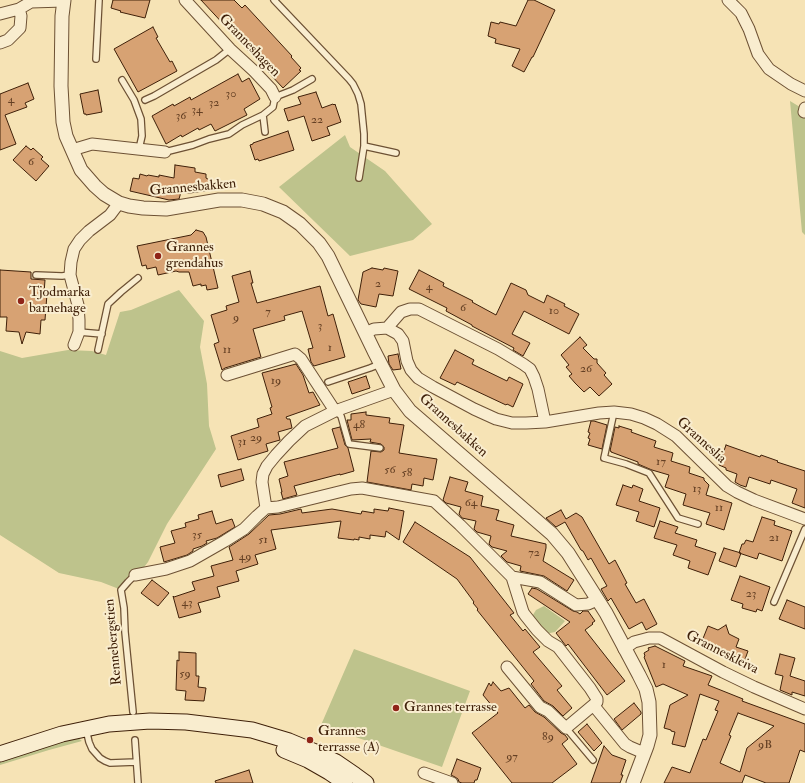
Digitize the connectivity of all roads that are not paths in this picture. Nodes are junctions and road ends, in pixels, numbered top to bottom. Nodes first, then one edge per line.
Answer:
1 (64, 0) edge
2 (99, 0) edge
3 (185, 0) edge
4 (274, 0) edge
5 (728, 0) edge
6 (31, 1) edge
7 (19, 9) junction
8 (0, 14) edge
9 (0, 43) edge
10 (230, 49) junction
11 (96, 59) dead end
12 (312, 79) dead end
13 (122, 80) dead end
14 (805, 91) edge
15 (275, 97) junction
16 (145, 100) dead end
17 (263, 115) junction
18 (265, 132) dead end
19 (364, 146) junction
20 (139, 149) junction
21 (72, 150) junction
22 (165, 152) joint
23 (396, 153) dead end
24 (359, 178) dead end
25 (118, 203) junction
26 (36, 275) dead end
27 (70, 275) junction
28 (138, 278) dead end
29 (387, 328) junction
30 (79, 332) junction
31 (365, 333) junction
32 (102, 334) junction
33 (74, 345) dead end
34 (98, 350) dead end
35 (380, 363) junction
36 (227, 375) dead end
37 (328, 382) dead end
38 (394, 390) junction
39 (335, 411) junction
40 (614, 412) junction
41 (545, 422) junction
42 (380, 448) dead end
43 (266, 508) junction
44 (805, 519) edge
45 (698, 524) dead end
46 (805, 529) edge
47 (135, 576) joint
48 (512, 577) junction
49 (598, 600) junction
50 (774, 602) dead end
51 (624, 648) junction
52 (507, 666) dead end
53 (594, 706) junction
54 (805, 709) edge
55 (133, 712) dead end
56 (223, 727) junction
57 (566, 728) junction
58 (86, 729) junction
59 (135, 740) dead end
60 (644, 753) junction
61 (0, 754) edge
62 (593, 760) dead end
63 (136, 762) junction
64 (424, 773) dead end
65 (138, 783) edge
66 (345, 783) edge
67 (366, 783) edge
68 (452, 783) edge
69 (633, 783) edge

1 - 6 street
1 - 21 street, Grannesbakken
2 - 11 lane
3 - 10 street, Granneshagen
4 - 19 lane
5 - 14 street
6 - 7 street
7 - 8 street
7 - 9 street
10 - 15 street, Granneshagen
10 - 16 lane
12 - 15 lane
13 - 20 lane
15 - 17 lane
17 - 18 lane
17 - 22 lane
19 - 23 lane
19 - 24 lane
20 - 21 street
20 - 22 street
21 - 25 street, Grannesbakken
25 - 27 street
25 - 31 street, Grannesbakken
26 - 27 lane
27 - 30 street
28 - 32 lane
29 - 31 street
29 - 41 street, Granneslia
29 - 41 street
30 - 32 lane
30 - 33 street
31 - 35 street, Grannesbakken
32 - 34 lane
35 - 37 lane
35 - 38 street, Grannesbakken
36 - 39 street
38 - 39 street
38 - 49 street, Grannesbakken
39 - 42 lane
39 - 43 street
40 - 41 street, Granneslia
40 - 44 street, Granneslia
40 - 45 lane
43 - 47 street
43 - 48 street
46 - 50 lane
47 - 55 lane, Rennebergstien
48 - 49 street
48 - 53 street
49 - 51 street, Grannesbakken
51 - 54 street, Granneskleiva
51 - 60 street, Grannesbakken
52 - 57 street
53 - 57 street
53 - 60 street
56 - 58 main road
56 - 66 main road
56 - 67 main road
57 - 62 lane
58 - 61 main road
58 - 63 lane
59 - 63 lane
60 - 69 street, Grannesbakken
63 - 65 lane
64 - 68 street

